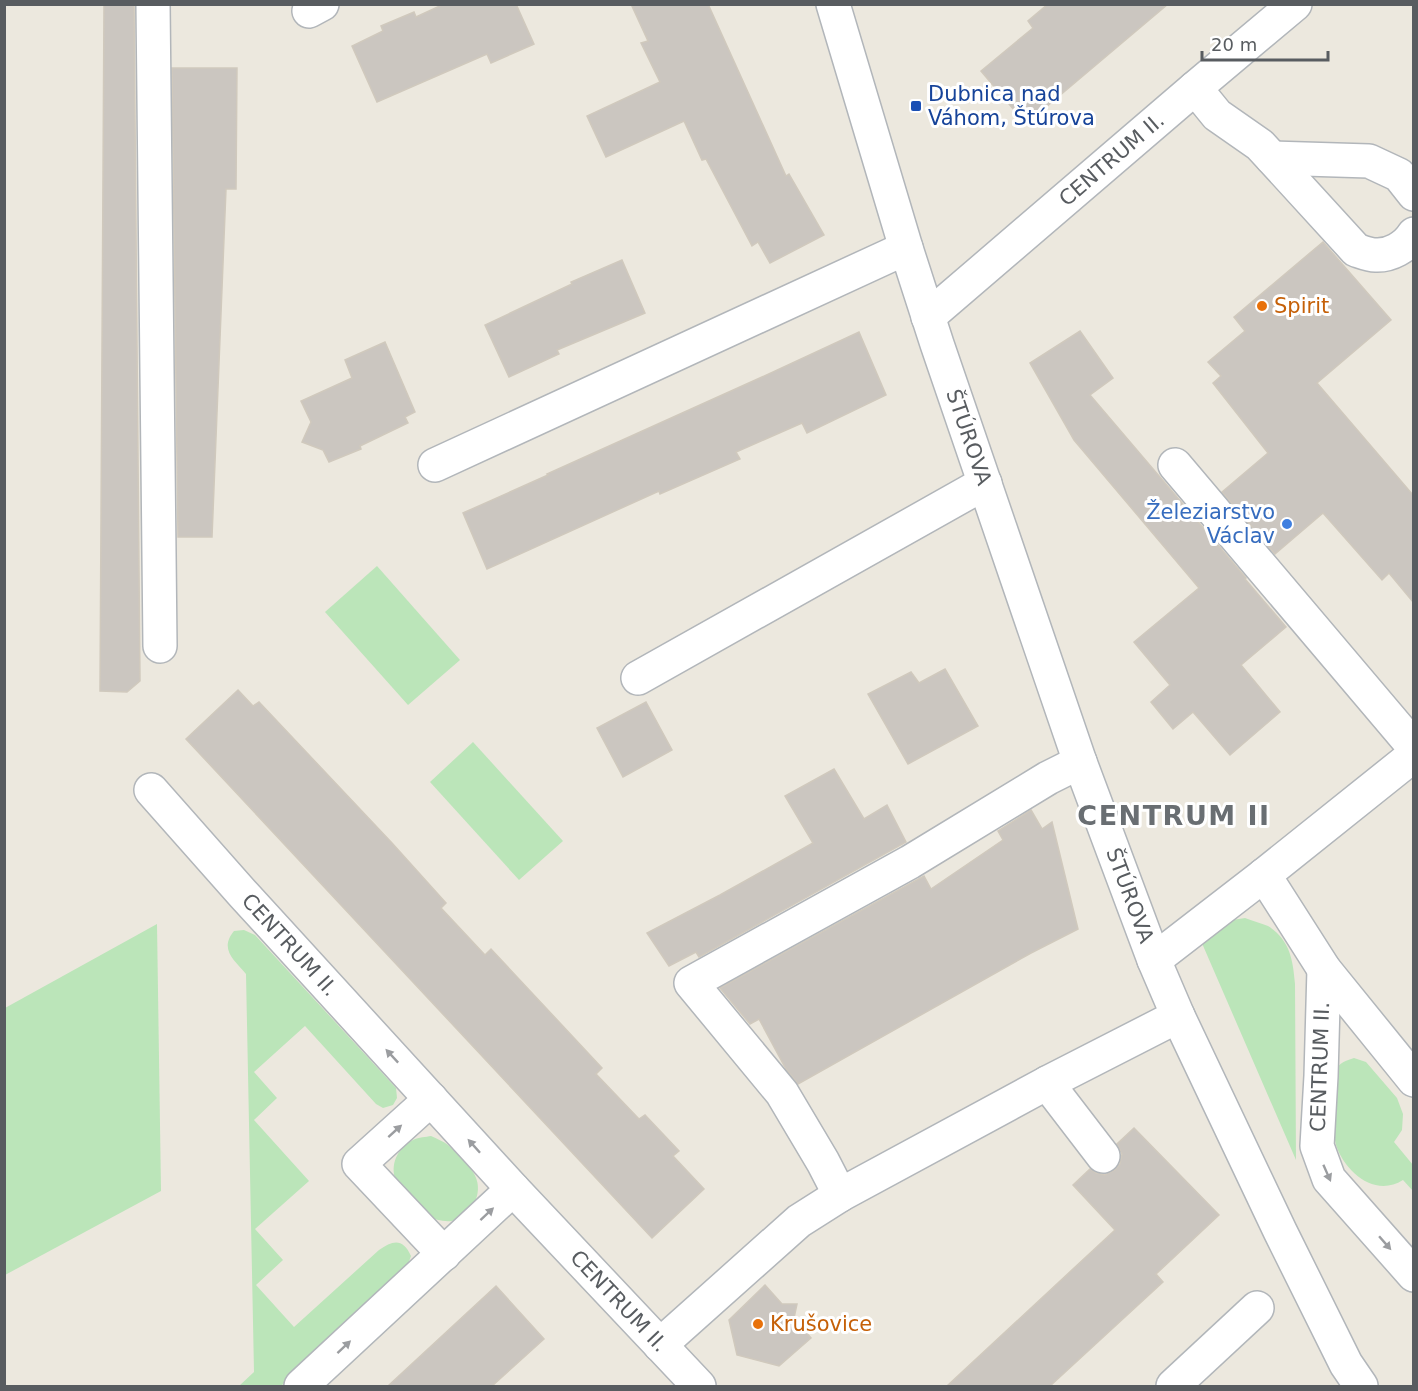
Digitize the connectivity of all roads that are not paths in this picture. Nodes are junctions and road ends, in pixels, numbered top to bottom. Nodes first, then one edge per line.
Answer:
1 (153, 4) edge
2 (833, 4) edge
3 (1296, 4) edge
4 (1195, 88) junction
5 (1272, 158) junction
6 (1413, 194) edge
7 (1413, 234) edge
8 (906, 248) junction
9 (928, 317) junction
10 (435, 465) dead end
11 (1175, 465) dead end
12 (985, 483) junction
13 (160, 646) dead end
14 (638, 678) dead end
15 (1413, 747) edge
16 (1413, 756) edge
17 (1080, 762) junction
18 (151, 790) dead end
19 (1264, 875) junction
20 (1154, 960) junction
21 (1324, 969) junction
22 (1178, 1016) junction
23 (1413, 1080) edge
24 (1047, 1083) junction
25 (432, 1099) junction
26 (1103, 1156) dead end
27 (513, 1189) junction
28 (840, 1195) junction
29 (444, 1254) junction
30 (1413, 1275) edge
31 (1257, 1308) dead end
32 (660, 1345) junction
33 (301, 1386) edge
34 (699, 1386) edge
35 (1173, 1386) edge
36 (1361, 1386) edge

1 - 13 street
2 - 8 street, ŠTÚROVA
3 - 4 street, CENTRUM II.
4 - 5 street
4 - 9 street, CENTRUM II.
5 - 6 street
5 - 7 street
8 - 9 street, ŠTÚROVA
8 - 10 street
9 - 12 street, ŠTÚROVA
11 - 15 street
12 - 14 street
12 - 17 street, ŠTÚROVA
16 - 19 street
17 - 20 street, ŠTÚROVA
17 - 28 street
25 -> 18 street, CENTRUM II.
19 - 20 street
19 - 21 street, CENTRUM II.
20 - 22 street, ŠTÚROVA
21 - 23 street, CENTRUM II.
21 -> 30 street, CENTRUM II.
22 - 24 street
22 - 36 street, ŠTÚROVA
24 - 26 street
24 - 28 street
27 -> 25 street, CENTRUM II.
29 -> 25 street
29 -> 27 street
27 - 32 street, CENTRUM II.
28 - 32 street
33 -> 29 street
31 - 35 street
32 - 34 street, CENTRUM II.

